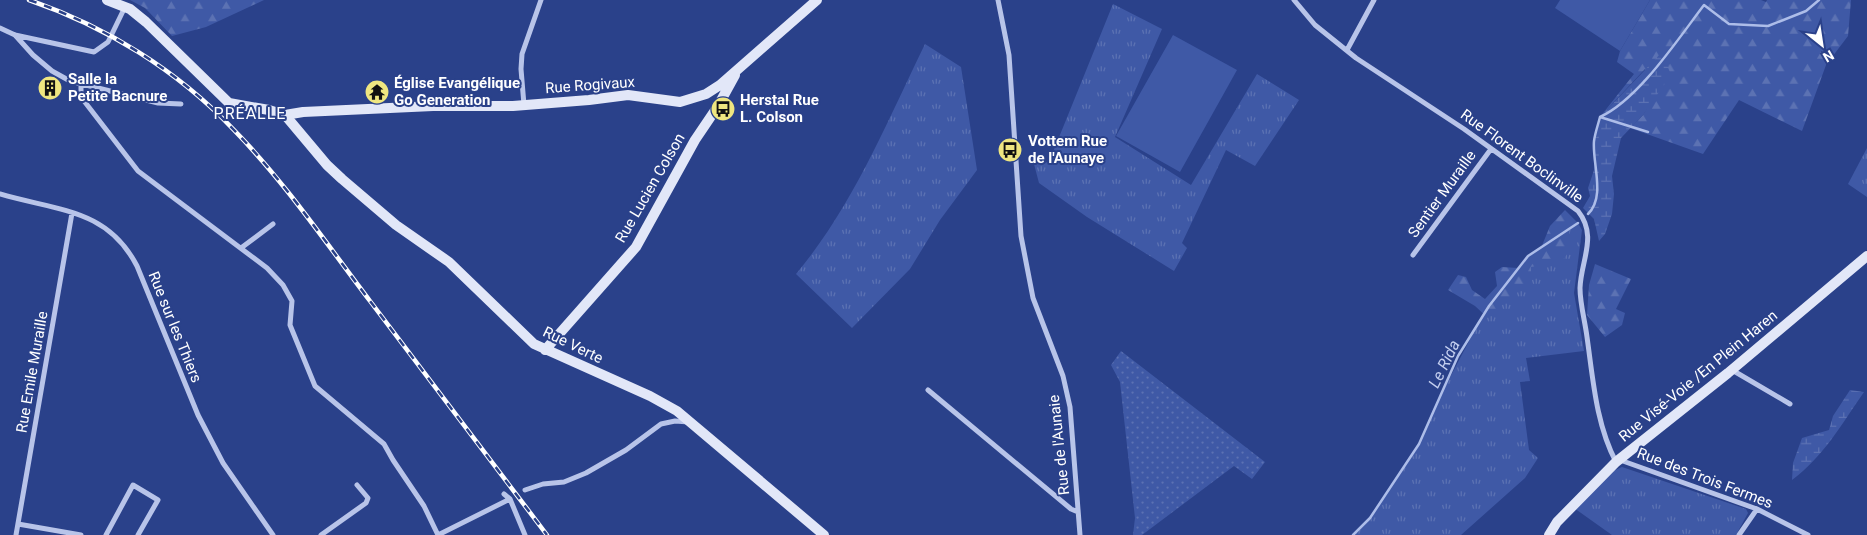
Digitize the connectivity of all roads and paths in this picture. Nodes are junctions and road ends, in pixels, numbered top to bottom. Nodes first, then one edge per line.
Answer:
1 (107, 0) edge
2 (541, 0) edge
3 (817, 0) edge
4 (998, 0) edge
5 (1294, 0) edge
6 (1374, 0) edge
7 (125, 7) junction
8 (0, 28) edge
9 (15, 35) junction
10 (1347, 50) junction
11 (738, 69) junction
12 (81, 84) junction
13 (710, 93) junction
14 (181, 104) dead end
15 (524, 105) junction
16 (719, 105) junction
17 (298, 113) junction
18 (285, 115) junction
19 (296, 128) junction
20 (1491, 149) junction
21 (0, 194) edge
22 (72, 213) junction
23 (273, 224) dead end
24 (241, 248) junction
25 (1413, 255) dead end
26 (1867, 256) edge
27 (545, 350) junction
28 (1732, 370) junction
29 (928, 390) dead end
30 (1790, 404) dead end
31 (691, 422) junction
32 (1618, 461) junction
33 (357, 484) dead end
34 (525, 490) dead end
35 (504, 494) dead end
36 (510, 499) junction
37 (1757, 509) junction
38 (1078, 512) junction
39 (18, 524) junction
40 (16, 535) edge
41 (80, 535) edge
42 (106, 535) edge
43 (138, 535) edge
44 (273, 535) edge
45 (322, 535) edge
46 (525, 535) edge
47 (824, 535) edge
48 (1080, 535) edge
49 (1549, 535) edge
50 (1739, 535) edge
51 (1808, 535) edge

1 - 7 street
2 - 15 street
3 - 11 street, Rue Rogivaux
4 - 38 street, Rue de l'Aunaie
5 - 10 street, Rue Florent Boclinville
6 - 10 street
7 - 9 street
7 - 18 street
8 - 9 street
9 - 12 street
10 - 20 street, Rue Florent Boclinville
11 - 13 street, Rue Rogivaux
11 - 16 street, Rue Lucien Colson
12 - 14 street
12 - 24 street
13 - 15 street, Rue Rogivaux
13 - 16 street
15 - 17 street, Rue Rogivaux
16 - 27 street, Rue Lucien Colson
17 - 18 street, Rue Rogivaux
17 - 19 street
18 - 19 street, Rue Verte
19 - 27 street, Rue Verte
20 - 25 street, Sentier Muraille
20 - 32 street, Rue Florent Boclinville
21 - 22 street, Rue sur les Thiers
22 - 39 street, Rue Emile Muraille
22 - 44 street, Rue sur les Thiers
23 - 24 street
24 - 36 street
26 - 28 street, Rue Visé-Voie /En Plein Haren
27 - 31 street, Rue Verte
28 - 30 street
28 - 32 street, Rue Visé-Voie /En Plein Haren
29 - 38 street
31 - 34 street
31 - 47 street, Rue Verte
32 - 37 street, Rue des Trois Fermes
32 - 49 street, Rue Visé-Voie /En Plein Haren
33 - 45 street
35 - 36 street
36 - 46 street
37 - 50 street
37 - 51 street, Rue des Trois Fermes
38 - 48 street, Rue de l'Aunaie
39 - 40 street, Rue Emile Muraille
39 - 41 street
42 - 43 street

